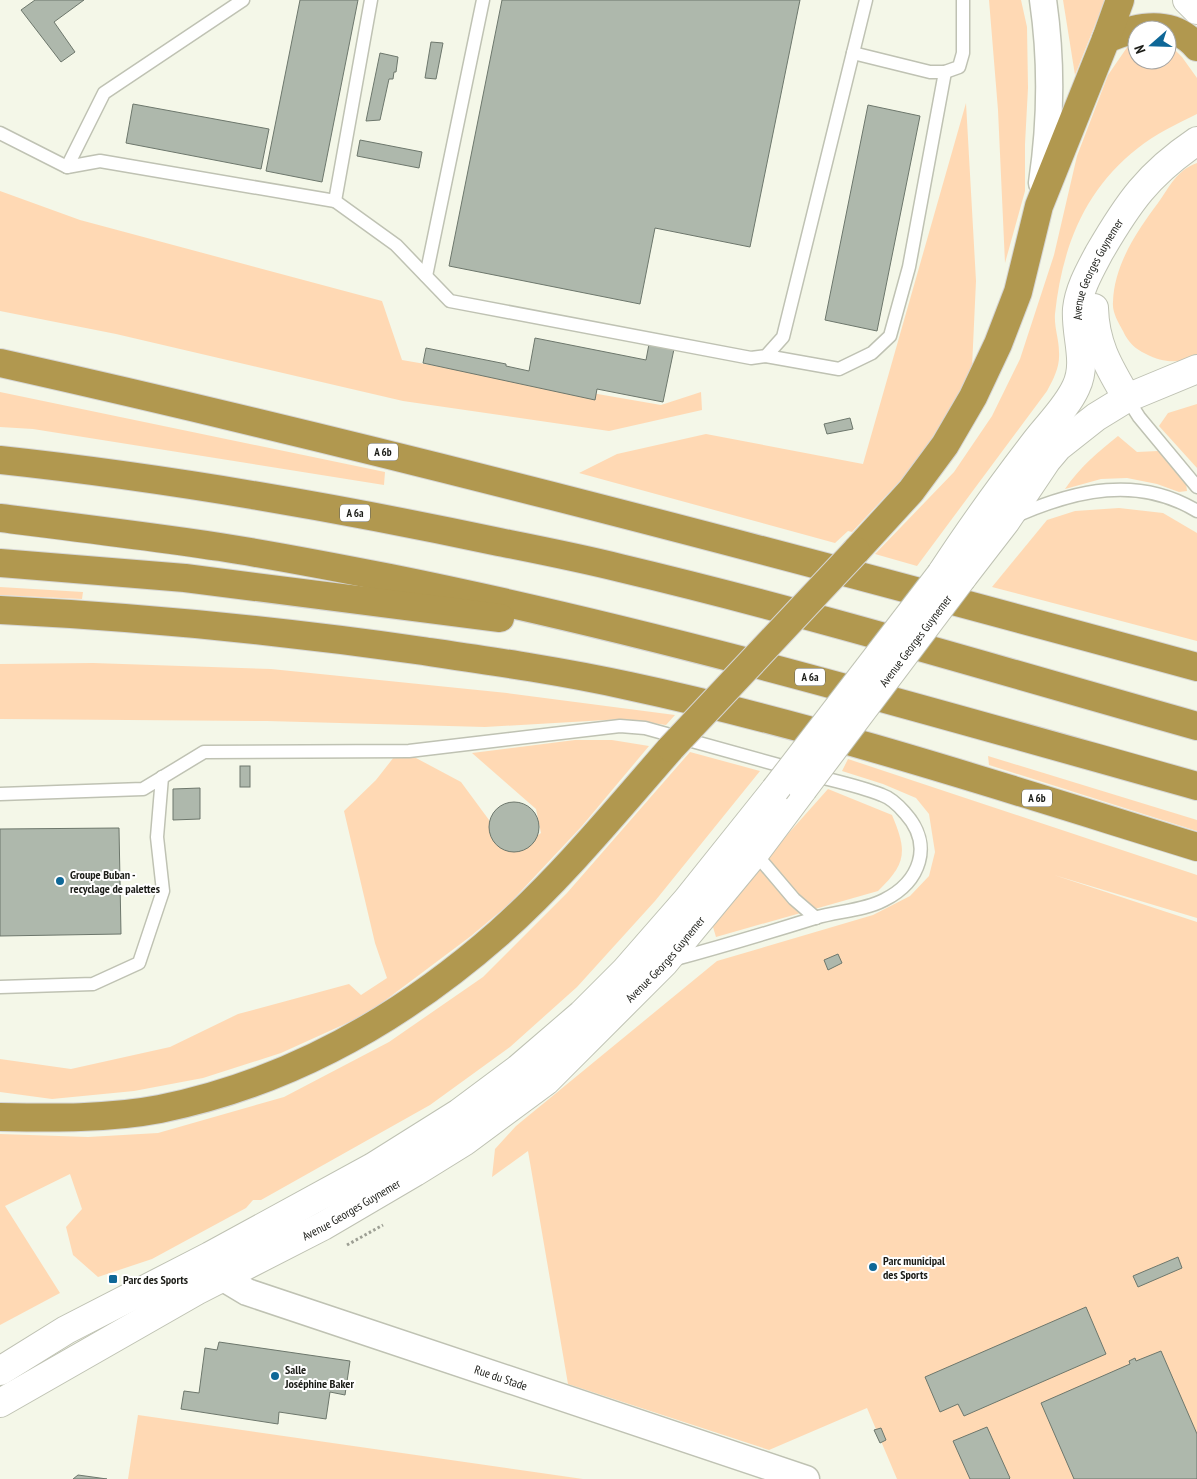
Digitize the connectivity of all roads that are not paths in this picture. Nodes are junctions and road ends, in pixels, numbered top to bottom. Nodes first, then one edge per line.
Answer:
1 (243, 0) edge
2 (372, 0) edge
3 (483, 0) edge
4 (866, 0) edge
5 (963, 0) edge
6 (1043, 0) edge
7 (1120, 0) edge
8 (1187, 0) edge
9 (1197, 10) edge
10 (1106, 39) junction
11 (1197, 47) edge
12 (853, 53) junction
13 (945, 72) junction
14 (0, 133) edge
15 (1197, 141) edge
16 (67, 167) junction
17 (335, 201) junction
18 (1039, 206) junction
19 (1093, 264) junction
20 (426, 276) junction
21 (766, 356) junction
22 (0, 363) edge
23 (1197, 370) edge
24 (1127, 398) junction
25 (0, 460) edge
26 (1197, 487) edge
27 (1197, 511) edge
28 (0, 518) edge
29 (1006, 521) junction
30 (0, 563) edge
31 (952, 576) junction
32 (0, 610) edge
33 (645, 635) junction
34 (1197, 667) edge
35 (1197, 726) edge
36 (162, 777) junction
37 (1197, 786) edge
38 (0, 794) edge
39 (1197, 847) edge
40 (755, 853) junction
41 (816, 918) junction
42 (664, 962) junction
43 (0, 987) edge
44 (0, 1112) edge
45 (0, 1118) edge
46 (44, 1118) junction
47 (216, 1266) junction
48 (0, 1370) edge
49 (0, 1403) edge
50 (806, 1479) edge

1 - 16 lane
2 - 17 lane
3 - 20 lane
4 - 12 lane
5 - 13 lane
6 - 18 street
7 - 10 highway
8 - 9 main road
10 - 11 highway
10 - 18 highway
12 - 13 lane
12 - 21 lane
13 - 21 lane
14 - 16 lane
15 - 19 main road, Avenue Georges Guynemer
16 - 17 lane
17 - 20 lane
18 - 46 highway, bridge
19 - 24 main road
19 - 31 main road, Avenue Georges Guynemer
20 - 21 lane
22 - 34 highway, A 6b
23 - 24 main road, Avenue Georges Guynemer
24 - 26 lane
24 - 29 main road, Avenue Georges Guynemer
25 - 35 highway, A 6a
27 - 29 lane
28 - 33 highway, A 6a
29 - 31 main road, Avenue Georges Guynemer
30 - 33 highway
31 - 40 main road, Avenue Georges Guynemer, bridge
31 - 47 main road, Avenue Georges Guynemer, bridge
32 - 39 highway, A 6b
33 - 37 highway, A 6a
36 - 38 lane
36 - 41 lane
36 - 43 lane
40 - 41 lane
40 - 42 main road, Avenue Georges Guynemer
41 - 42 lane
42 - 47 main road, Avenue Georges Guynemer
44 - 46 highway
45 - 46 highway
47 - 48 main road
47 - 49 main road, Avenue Georges Guynemer
47 - 50 street, Rue du Stade

